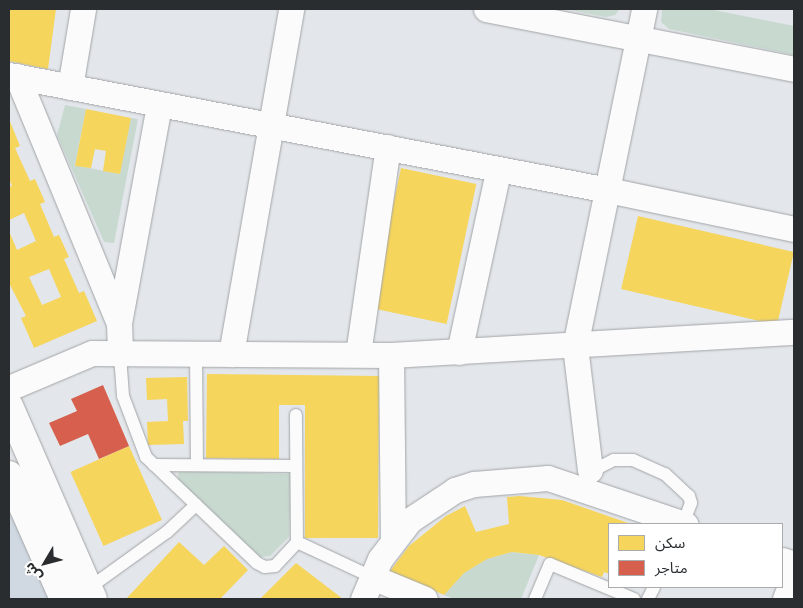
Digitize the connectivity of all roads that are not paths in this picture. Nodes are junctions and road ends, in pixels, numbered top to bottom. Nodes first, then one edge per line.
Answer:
1 (83, 9) edge
2 (291, 9) edge
3 (486, 9) edge
4 (644, 9) edge
5 (638, 38) junction
6 (794, 69) edge
7 (13, 75) edge
8 (70, 87) junction
9 (159, 104) junction
10 (272, 126) junction
11 (388, 147) junction
12 (498, 171) junction
13 (608, 190) junction
14 (794, 229) edge
15 (119, 323) junction
16 (794, 332) edge
17 (575, 346) junction
18 (459, 352) junction
19 (196, 354) junction
20 (231, 354) junction
21 (358, 354) junction
22 (120, 355) junction
23 (391, 356) junction
24 (9, 388) edge
25 (9, 406) edge
26 (296, 415) dead end
27 (154, 465) junction
28 (197, 465) junction
29 (296, 466) junction
30 (9, 475) edge
31 (586, 478) junction
32 (196, 505) junction
33 (682, 523) edge
34 (684, 523) edge
35 (393, 539) junction
36 (296, 542) junction
37 (794, 576) edge
38 (368, 588) edge
39 (91, 593) edge
40 (64, 599) edge
41 (425, 599) edge
42 (535, 599) edge
43 (634, 599) edge
44 (785, 599) edge

1 - 8 street
2 - 10 street
3 - 5 street
4 - 5 street
5 - 6 street
5 - 13 street
7 - 8 street
7 - 15 street
8 - 9 street
9 - 10 street
9 - 15 street
10 - 11 street
10 - 20 street
11 - 12 street
11 - 21 street
12 - 13 street
12 - 18 street
13 - 14 street
13 - 17 street
15 - 22 street
16 - 17 street
17 - 18 street
17 - 31 street
18 - 23 street
19 - 20 street
19 - 22 street
19 - 28 lane
20 - 21 street
21 - 23 street
22 - 24 street
22 - 27 lane
23 - 35 street
25 - 39 street
26 - 29 lane
27 - 28 lane
27 - 32 lane
28 - 29 lane
29 - 36 lane
30 - 40 street
31 - 33 street
31 - 34 lane
31 - 35 street
32 - 36 lane
32 - 39 lane
35 - 38 street
36 - 38 lane
37 - 44 street
38 - 41 street
42 - 43 lane

